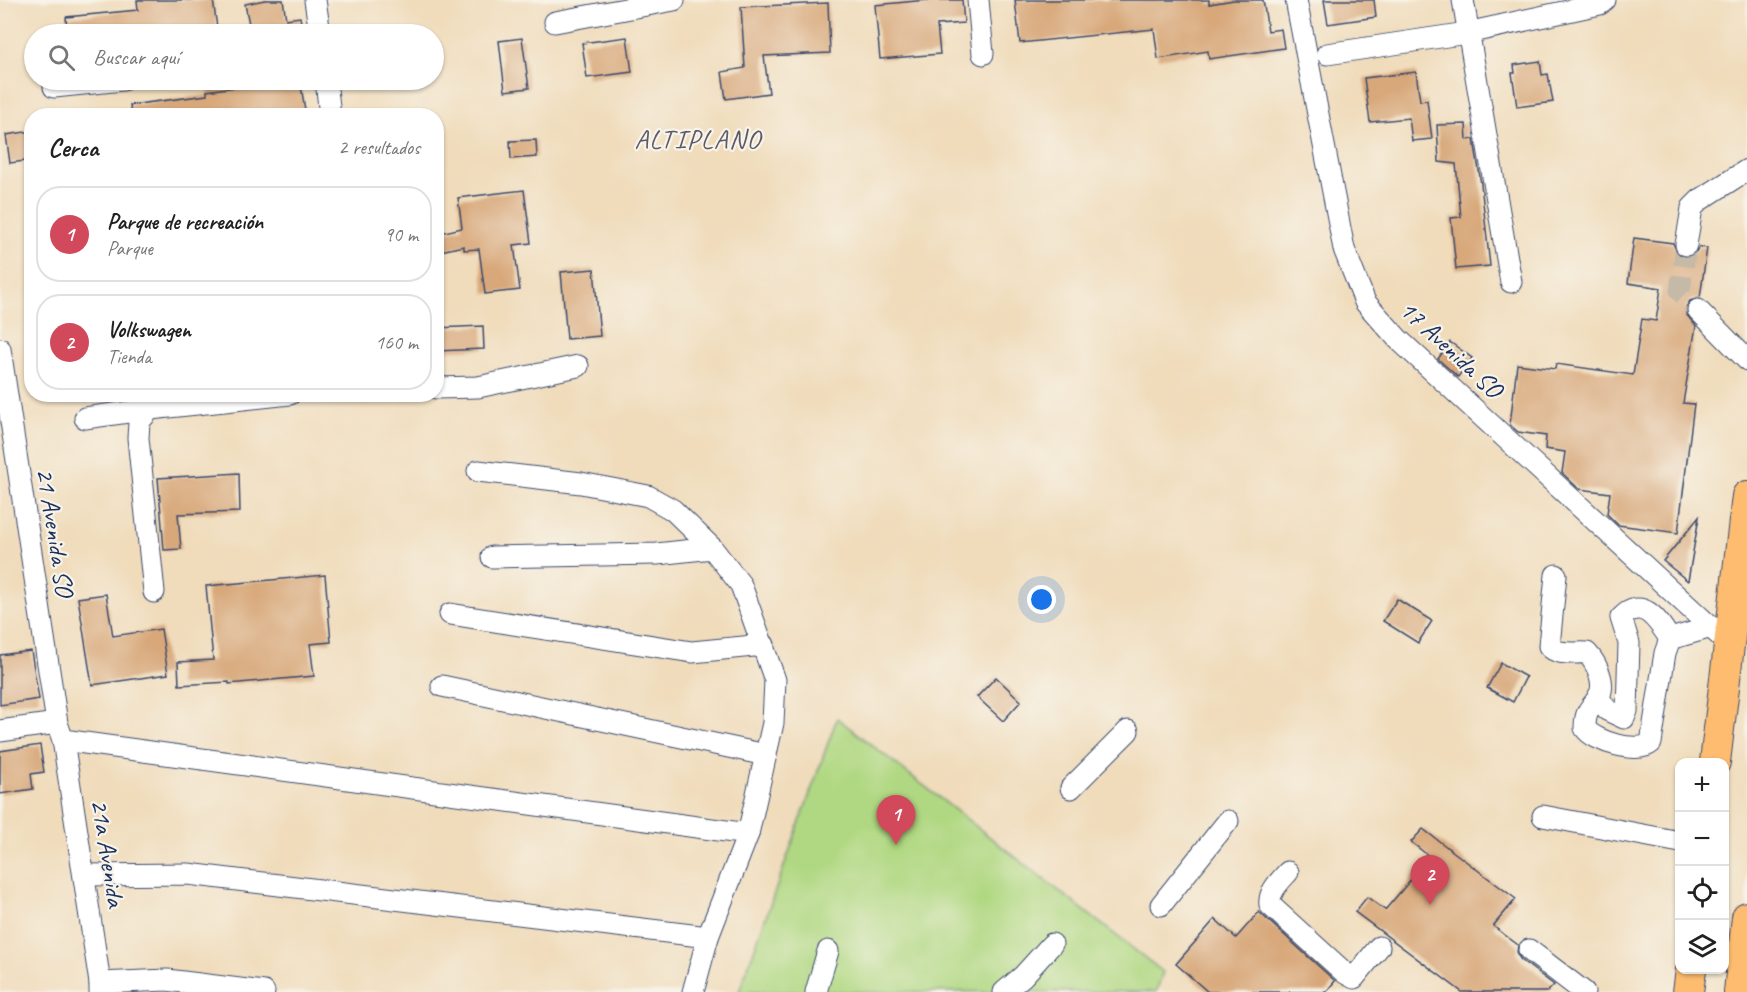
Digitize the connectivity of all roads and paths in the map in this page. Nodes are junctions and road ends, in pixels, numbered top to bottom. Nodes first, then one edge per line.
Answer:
1 (315, 0) edge
2 (670, 0) edge
3 (978, 0) edge
4 (1296, 0) edge
5 (1463, 0) edge
6 (1603, 2) edge
7 (555, 22) dead end
8 (319, 24) edge
9 (1467, 33) junction
10 (982, 54) dead end
11 (1327, 54) dead end
12 (327, 90) edge
13 (329, 108) edge
14 (1747, 170) edge
15 (1686, 245) tunnel mouth
16 (1511, 282) dead end
17 (1698, 310) tunnel mouth
18 (0, 349) edge
19 (1747, 360) edge
20 (578, 366) dead end
21 (444, 388) edge
22 (215, 402) edge
23 (150, 409) junction
24 (85, 418) dead end
25 (6, 427) edge
26 (478, 471) dead end
27 (1747, 496) edge
28 (712, 548) junction
29 (492, 557) dead end
30 (1556, 575) dead end
31 (154, 592) dead end
32 (450, 614) dead end
33 (1721, 635) junction
34 (1670, 639) junction
35 (764, 645) junction
36 (442, 686) dead end
37 (1598, 697) junction
38 (0, 731) edge
39 (60, 731) junction
40 (1128, 731) dead end
41 (766, 755) junction
42 (1715, 758) edge
43 (1071, 788) dead end
44 (1543, 816) dead end
45 (1228, 821) dead end
46 (748, 834) junction
47 (1675, 841) edge
48 (1288, 872) dead end
49 (84, 875) junction
50 (1161, 905) dead end
51 (1747, 917) edge
52 (708, 937) junction
53 (1052, 944) dead end
54 (1379, 947) dead end
55 (1529, 950) dead end
56 (828, 951) dead end
57 (1690, 974) edge
58 (1349, 985) edge
59 (100, 988) edge
60 (264, 992) edge
61 (693, 992) edge
62 (816, 992) edge
63 (1004, 992) edge
64 (1584, 992) edge
65 (1688, 992) edge
66 (1739, 992) edge

1 - 8 street
2 - 7 street
3 - 10 street
4 - 33 street, 17 Avenida SO
5 - 9 street
6 - 9 street
9 - 11 street
9 - 16 street
12 - 13 street
14 - 15 street
17 - 19 street
18 - 25 street, 21 Avenida SO
20 - 21 street
22 - 23 street
23 - 24 street
23 - 31 street
25 - 39 street, 21 Avenida SO
26 - 28 street
27 - 33 highway
28 - 29 street
28 - 35 street
30 - 37 street
32 - 35 street
33 - 34 street
33 - 42 highway
34 - 37 street
34 - 37 street
35 - 41 street
36 - 41 street
38 - 39 street
39 - 46 street
39 - 49 street, 21a Avenida
40 - 43 street
41 - 46 street
44 - 47 street
45 - 50 street
46 - 52 street
48 - 58 street
49 - 52 street
49 - 59 street, 21a Avenida
51 - 66 highway
52 - 61 street
53 - 63 street
54 - 58 street
55 - 64 street
56 - 62 street
57 - 65 highway
59 - 60 street

